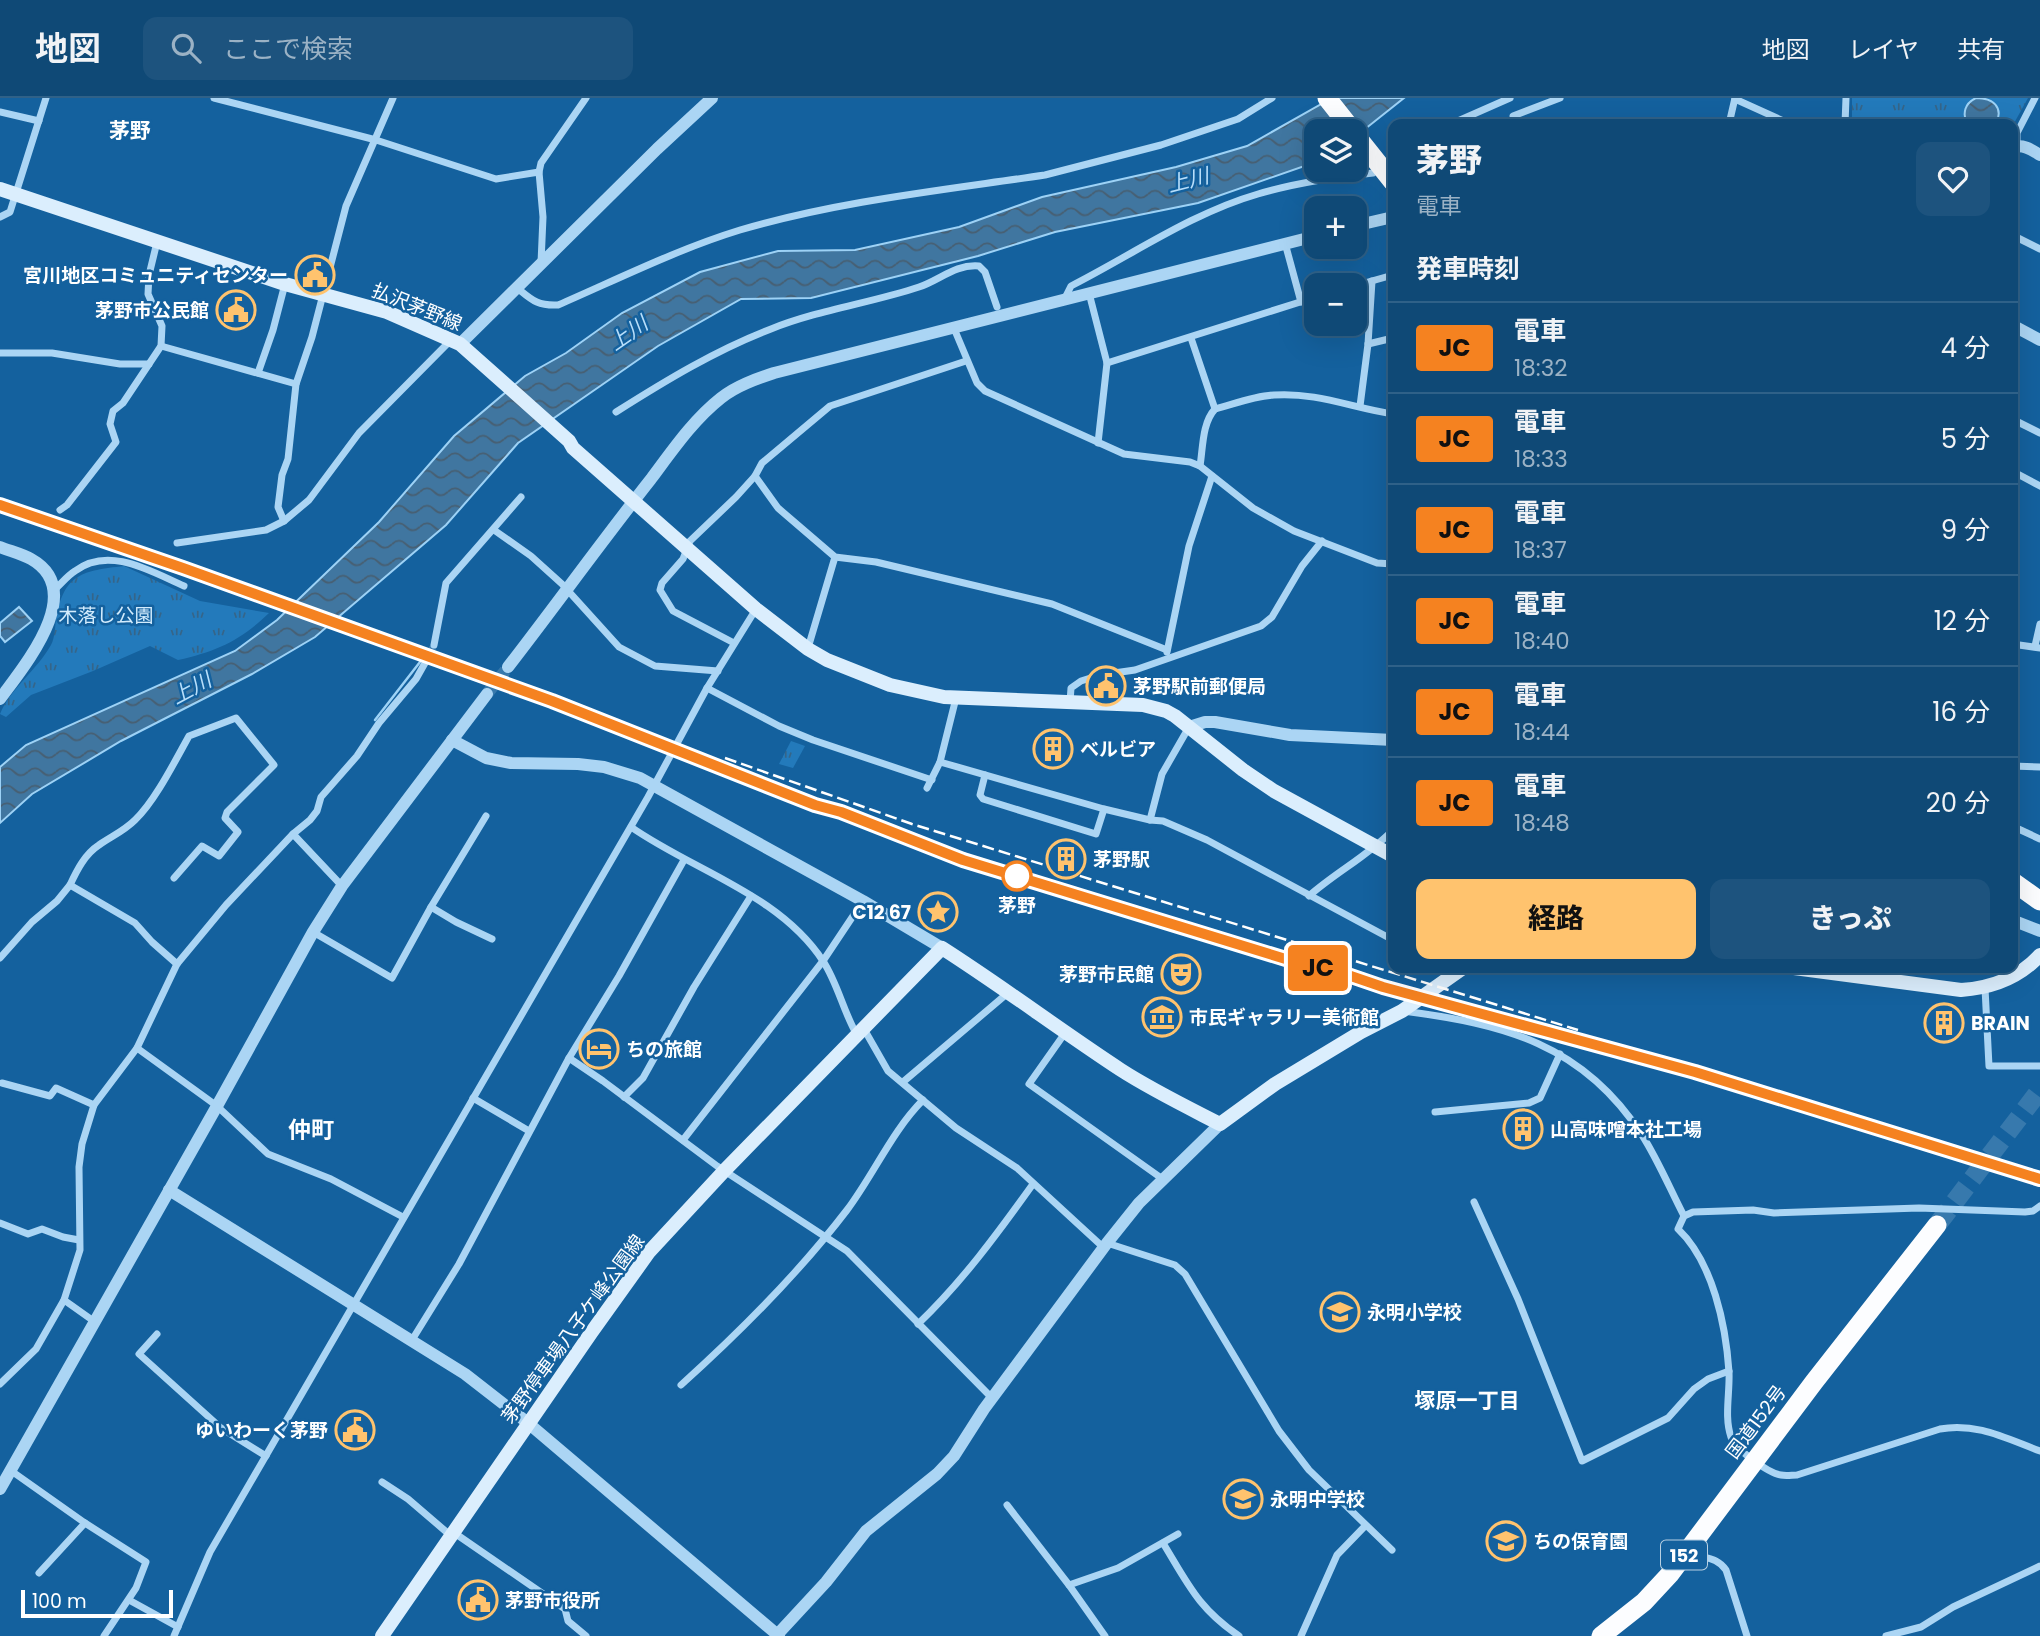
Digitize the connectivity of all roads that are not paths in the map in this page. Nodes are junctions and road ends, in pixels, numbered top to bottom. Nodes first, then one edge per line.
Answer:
1 (46, 98) edge
2 (214, 98) edge
3 (393, 98) edge
4 (586, 98) edge
5 (712, 98) edge
6 (1272, 98) edge
7 (1327, 98) edge
8 (1510, 98) edge
9 (1560, 98) edge
10 (1846, 98) edge
11 (2035, 98) edge
12 (1735, 99) edge
13 (0, 112) edge
14 (1344, 119) edge
15 (1462, 119) edge
16 (1514, 119) edge
17 (1729, 119) edge
18 (1779, 119) edge
19 (1845, 119) edge
20 (39, 121) junction
21 (2018, 131) edge
22 (376, 140) junction
23 (2018, 147) edge
24 (1367, 149) edge
25 (2040, 155) edge
26 (539, 172) junction
27 (1373, 173) dead end
28 (1388, 176) edge
29 (0, 189) edge
30 (16, 195) junction
31 (0, 217) edge
32 (1388, 218) edge
33 (1367, 223) edge
34 (2018, 238) edge
35 (1304, 239) edge
36 (158, 241) junction
37 (1285, 243) junction
38 (2040, 249) edge
39 (541, 264) junction
40 (1388, 276) edge
41 (1372, 281) junction
42 (1367, 282) edge
43 (285, 284) junction
44 (516, 287) junction
45 (1089, 293) junction
46 (324, 294) junction
47 (1065, 298) junction
48 (1304, 301) edge
49 (1301, 302) junction
50 (997, 307) dead end
51 (953, 327) junction
52 (2018, 328) edge
53 (1192, 338) junction
54 (1388, 339) edge
55 (2040, 340) edge
56 (455, 342) junction
57 (1368, 344) junction
58 (161, 346) junction
59 (0, 353) edge
60 (966, 361) junction
61 (1107, 363) junction
62 (149, 364) junction
63 (258, 373) junction
64 (296, 384) junction
65 (1360, 406) junction
66 (1214, 409) junction
67 (616, 412) dead end
68 (1388, 413) edge
69 (2018, 422) edge
70 (2040, 433) edge
71 (1098, 443) junction
72 (1200, 466) junction
73 (2018, 474) edge
74 (1212, 476) junction
75 (755, 477) junction
76 (2040, 486) edge
77 (521, 497) dead end
78 (633, 502) junction
79 (60, 510) dead end
80 (284, 521) junction
81 (494, 530) junction
82 (1322, 541) junction
83 (177, 543) dead end
84 (0, 547) edge
85 (688, 548) junction
86 (835, 557) junction
87 (1388, 563) edge
88 (184, 586) dead end
89 (54, 590) junction
90 (568, 590) junction
91 (756, 609) junction
92 (2040, 624) edge
93 (734, 643) junction
94 (433, 645) tunnel mouth
95 (2018, 645) edge
96 (2037, 647) edge
97 (807, 649) junction
98 (1167, 650) junction
99 (1167, 660) junction
100 (425, 663) tunnel mouth
101 (508, 667) tunnel mouth
102 (718, 671) junction
103 (707, 688) junction
104 (487, 694) tunnel mouth
105 (956, 698) junction
106 (0, 699) edge
107 (1070, 702) junction
108 (1189, 727) junction
109 (452, 740) junction
110 (1388, 740) edge
111 (940, 762) junction
112 (2018, 766) edge
113 (2040, 767) edge
114 (985, 775) junction
115 (654, 785) junction
116 (1104, 809) junction
117 (486, 816) dead end
118 (1150, 820) junction
119 (631, 827) junction
120 (2018, 829) edge
121 (293, 834) junction
122 (1388, 835) edge
123 (2040, 839) edge
124 (1376, 847) junction
125 (1388, 853) edge
126 (684, 860) junction
127 (174, 878) dead end
128 (70, 884) junction
129 (2018, 885) edge
130 (342, 886) junction
131 (1309, 895) junction
132 (751, 896) junction
133 (863, 901) junction
134 (2040, 901) edge
135 (431, 907) junction
136 (2018, 922) edge
137 (2040, 931) edge
138 (313, 932) junction
139 (1388, 937) edge
140 (492, 939) dead end
141 (942, 948) junction
142 (2040, 955) edge
143 (0, 958) edge
144 (823, 961) junction
145 (177, 964) junction
146 (1450, 973) edge
147 (1860, 973) edge
148 (1985, 988) junction
149 (1009, 992) junction
150 (1402, 1011) junction
151 (860, 1031) junction
152 (1065, 1033) junction
153 (137, 1048) junction
154 (1560, 1055) junction
155 (569, 1058) junction
156 (2040, 1066) edge
157 (903, 1082) junction
158 (2, 1083) dead end
159 (624, 1097) junction
160 (473, 1098) junction
161 (923, 1100) junction
162 (94, 1105) junction
163 (217, 1106) junction
164 (1435, 1112) dead end
165 (1220, 1124) junction
166 (529, 1131) junction
167 (683, 1140) junction
168 (725, 1170) junction
169 (1164, 1180) junction
170 (1033, 1184) junction
171 (169, 1190) junction
172 (1474, 1202) dead end
173 (2040, 1206) edge
174 (1684, 1216) junction
175 (403, 1217) junction
176 (0, 1223) edge
177 (1937, 1225) tunnel mouth
178 (825, 1236) junction
179 (79, 1240) junction
180 (1106, 1245) junction
181 (64, 1300) junction
182 (353, 1305) junction
183 (95, 1322) junction
184 (918, 1324) junction
185 (157, 1334) dead end
186 (412, 1340) junction
187 (1729, 1371) junction
188 (0, 1384) edge
189 (681, 1385) dead end
190 (992, 1398) junction
191 (528, 1423) junction
192 (2040, 1451) edge
193 (266, 1456) junction
194 (1755, 1462) junction
195 (10, 1470) junction
196 (382, 1482) dead end
197 (0, 1489) edge
198 (1007, 1505) dead end
199 (85, 1523) junction
200 (1365, 1526) junction
201 (452, 1533) junction
202 (1178, 1534) dead end
203 (1163, 1543) junction
204 (1392, 1550) dead end
205 (1687, 1551) junction
206 (2040, 1566) edge
207 (39, 1573) dead end
208 (1069, 1585) junction
209 (129, 1600) junction
210 (178, 1627) junction
211 (778, 1635) edge
212 (104, 1636) edge
213 (174, 1636) edge
214 (382, 1636) edge
215 (586, 1636) edge
216 (1105, 1636) edge
217 (1239, 1636) edge
218 (1301, 1636) edge
219 (1601, 1636) edge
220 (1748, 1636) edge
221 (1886, 1636) edge

1 - 20 street
2 - 22 street
3 - 22 street
4 - 26 street
5 - 39 street
6 - 44 street
7 - 14 highway
8 - 15 street
9 - 16 street
10 - 19 street
11 - 21 street
12 - 17 street
12 - 18 street
13 - 20 street
20 - 30 street
22 - 26 street
22 - 46 street
23 - 25 street
24 - 28 highway
26 - 39 street
27 - 47 street
29 - 30 main road, 払沢茅野線
30 - 31 street
30 - 36 main road, 払沢茅野線
32 - 33 street
34 - 38 street
35 - 37 street
36 - 43 main road, 払沢茅野線
36 - 58 street
37 - 45 street
37 - 49 street
39 - 44 street
40 - 41 street
41 - 42 street
41 - 57 street
43 - 46 main road, 払沢茅野線
43 - 63 street
44 - 56 street
45 - 47 street
45 - 61 street
46 - 56 main road, 払沢茅野線
46 - 64 street
47 - 51 street
48 - 49 street
49 - 53 street
50 - 67 street
51 - 60 street
51 - 78 street
52 - 55 street
53 - 61 street
53 - 66 street
54 - 57 street
56 - 78 main road, 払沢茅野線
56 - 80 street
57 - 65 street
58 - 62 street
58 - 63 street
59 - 62 street
60 - 71 street
60 - 75 street
61 - 71 street
62 - 79 street
63 - 64 street
64 - 80 street
65 - 66 street
65 - 68 street
66 - 72 street
69 - 70 street
71 - 72 street
72 - 74 street
73 - 76 street
74 - 82 street
74 - 98 street
75 - 85 street
75 - 86 street
77 - 81 street
78 - 85 main road, 払沢茅野線
78 - 90 street
80 - 83 street
81 - 90 street
81 - 94 street
82 - 87 street
82 - 99 street
84 - 89 street
85 - 91 main road, 払沢茅野線
85 - 93 street
86 - 97 street
86 - 98 street
88 - 89 street
89 - 106 street
90 - 101 street
90 - 102 street
91 - 93 street
91 - 97 main road, 払沢茅野線
92 - 96 street
93 - 102 street
95 - 96 street
97 - 105 main road, 払沢茅野線
98 - 99 street
99 - 107 street
100 - 121 street
102 - 103 street
103 - 111 street
103 - 115 street
104 - 109 street
105 - 107 main road
105 - 111 street
107 - 108 main road
108 - 110 street
108 - 118 street
108 - 124 main road
109 - 115 street
109 - 130 street
111 - 114 street
112 - 113 street
114 - 116 street
114 - 116 street
115 - 119 street
115 - 133 street
116 - 118 street
117 - 135 street
118 - 131 street
119 - 126 street
119 - 160 street
120 - 123 street
121 - 130 street
121 - 145 street
122 - 124 street
124 - 125 main road
124 - 131 street
126 - 132 street
126 - 155 street
127 - 128 street
128 - 143 street
128 - 145 street
129 - 134 highway
130 - 138 street
131 - 139 street
132 - 144 street
132 - 159 street
133 - 141 street
133 - 144 street
135 - 138 street
135 - 140 street
136 - 137 street
138 - 163 street
141 - 149 main road
141 - 151 main road, 茅野停車場八子ケ峰公園線
142 - 148 main road
144 - 151 street
144 - 167 street
145 - 153 street
146 - 150 main road
147 - 148 main road
148 - 156 street
149 - 152 main road
149 - 157 street
150 - 154 street
150 - 165 main road
151 - 157 street
151 - 168 main road, 茅野停車場八子ケ峰公園線
152 - 165 main road
152 - 169 street
153 - 162 street
153 - 163 street
154 - 164 street
154 - 174 street
155 - 159 street
155 - 166 street
157 - 161 street
158 - 162 street
159 - 167 street
160 - 166 street
160 - 175 street
161 - 170 street
161 - 178 street
162 - 179 street
163 - 171 street
163 - 175 street
165 - 169 street
166 - 186 street
167 - 168 street
168 - 178 street
168 - 191 main road, 茅野停車場八子ケ峰公園線
169 - 180 street
170 - 180 street
170 - 184 street
171 - 182 street
171 - 183 street
172 - 187 street
173 - 174 street
174 - 187 street
175 - 182 street
176 - 179 street
177 - 194 highway, 国道152号 / 152
178 - 184 street
178 - 189 street
179 - 181 street
180 - 190 street
180 - 200 street
181 - 183 street
181 - 188 street
182 - 186 street
182 - 193 street
183 - 195 street
184 - 190 street
185 - 193 street
186 - 191 street
187 - 194 street
190 - 211 street
191 - 201 main road, 茅野停車場八子ケ峰公園線
191 - 211 street
192 - 194 street
193 - 210 street
194 - 205 highway, 国道152号 / 152
195 - 197 street
195 - 199 street
196 - 201 street
198 - 208 street
199 - 207 street
199 - 209 street
200 - 204 street
200 - 218 street
201 - 214 main road, 茅野停車場八子ケ峰公園線
201 - 215 street
202 - 203 street
203 - 208 street
203 - 217 street
205 - 219 highway, 国道152号 / 152
205 - 220 street
206 - 221 street
208 - 216 street
209 - 210 street
209 - 212 street
210 - 213 street

